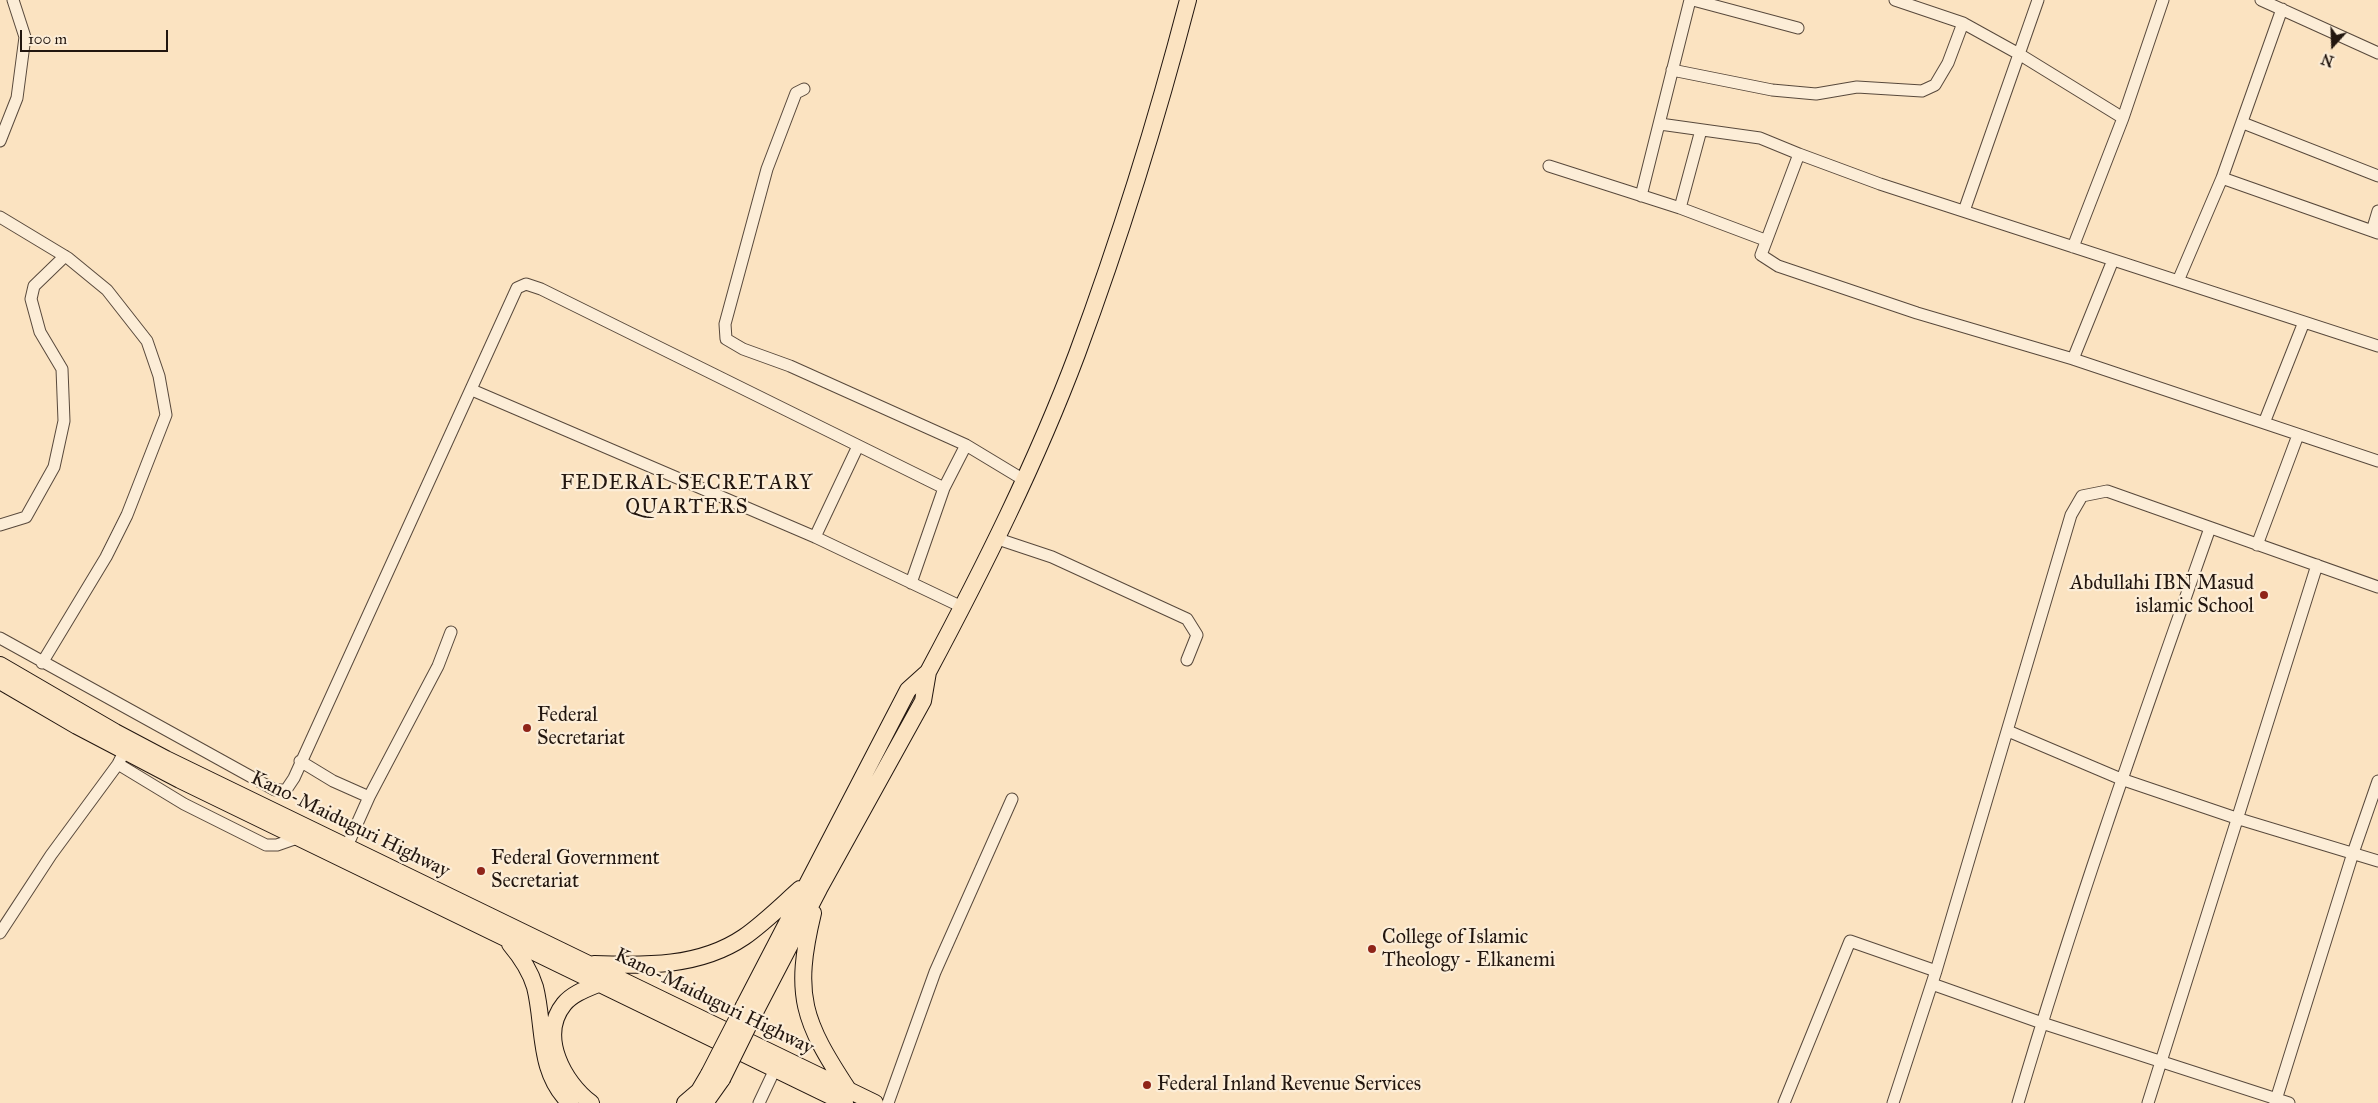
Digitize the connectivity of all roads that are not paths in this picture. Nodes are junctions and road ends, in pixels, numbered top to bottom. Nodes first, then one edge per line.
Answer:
1 (13, 0) edge
2 (1188, 0) edge
3 (1692, 0) edge
4 (1895, 0) edge
5 (2038, 0) edge
6 (2163, 0) edge
7 (2261, 0) edge
8 (2282, 9) junction
9 (1963, 23) junction
10 (1798, 28) dead end
11 (2378, 53) edge
12 (2019, 54) junction
13 (1672, 70) junction
14 (804, 89) dead end
15 (2123, 118) junction
16 (2243, 122) junction
17 (1660, 124) junction
18 (1701, 130) junction
19 (0, 141) edge
20 (1799, 154) junction
21 (1549, 166) dead end
22 (2378, 176) edge
23 (2222, 178) junction
24 (1641, 196) junction
25 (1680, 208) junction
26 (2378, 211) edge
27 (1964, 212) junction
28 (0, 217) edge
29 (2375, 232) edge
30 (1765, 240) junction
31 (2073, 247) junction
32 (65, 256) junction
33 (2113, 260) junction
34 (2178, 281) junction
35 (2304, 322) junction
36 (2378, 346) edge
37 (2073, 360) junction
38 (472, 390) junction
39 (2264, 423) junction
40 (2298, 435) junction
41 (966, 445) junction
42 (858, 446) junction
43 (2378, 461) edge
44 (1024, 480) junction
45 (944, 488) junction
46 (0, 525) edge
47 (2210, 528) junction
48 (814, 538) junction
49 (995, 538) junction
50 (2257, 545) junction
51 (2317, 565) junction
52 (911, 583) junction
53 (2378, 587) edge
54 (962, 607) junction
55 (451, 632) dead end
56 (0, 638) edge
57 (1187, 660) dead end
58 (42, 663) junction
59 (0, 665) edge
60 (0, 681) edge
61 (2008, 731) junction
62 (121, 758) junction
63 (300, 761) junction
64 (2121, 779) junction
65 (2378, 781) edge
66 (369, 797) junction
67 (1012, 799) dead end
68 (2236, 818) junction
69 (2353, 852) junction
70 (344, 853) junction
71 (2378, 861) edge
72 (812, 887) junction
73 (0, 933) edge
74 (509, 942) junction
75 (589, 964) junction
76 (1936, 971) junction
77 (598, 984) junction
78 (1932, 984) junction
79 (2042, 1022) junction
80 (2161, 1060) junction
81 (775, 1069) junction
82 (716, 1077) junction
83 (847, 1097) edge
84 (2276, 1101) edge
85 (570, 1103) edge
86 (592, 1103) edge
87 (685, 1103) edge
88 (705, 1103) edge
89 (759, 1103) edge
90 (875, 1103) edge
91 (888, 1103) edge
92 (1784, 1103) edge
93 (1893, 1103) edge
94 (2018, 1103) edge
95 (2148, 1103) edge
96 (2290, 1103) edge

1 - 19 street
2 - 44 highway
3 - 10 street
3 - 13 street
4 - 9 street
5 - 12 street
6 - 15 street
7 - 8 street
8 - 11 street
8 - 16 street
9 - 12 street
9 - 13 street
12 - 15 street
12 - 27 street
13 - 17 street
14 - 41 street
15 - 31 street
16 - 22 street
16 - 23 street
17 - 18 street
17 - 24 street
18 - 20 street
18 - 25 street
20 - 27 street
20 - 30 street
21 - 24 street
23 - 29 street
23 - 34 street
24 - 25 street
25 - 30 street
26 - 29 street
27 - 31 street
28 - 32 street
30 - 37 street
31 - 33 street
32 - 46 street
32 - 58 street
33 - 34 street
33 - 37 street
34 - 35 street
35 - 36 street
35 - 39 street
37 - 39 street
38 - 42 street
38 - 48 street
38 - 63 street
39 - 40 street
40 - 43 street
40 - 50 street
41 - 44 street
41 - 45 street
42 - 45 street
42 - 48 street
44 - 49 highway
45 - 52 street
47 - 50 street
47 - 61 street
47 - 64 street
48 - 52 street
49 - 54 highway
49 - 57 street
50 - 51 street
51 - 53 street
51 - 68 street
52 - 54 street
54 - 72 highway
55 - 66 street
56 - 58 street
58 - 63 street
59 - 70 highway, Kano-Maiduguri Highway
60 - 62 highway, Kano-Maiduguri Highway
61 - 64 street
61 - 76 street
62 - 70 highway, Kano-Maiduguri Highway
62 - 73 street
63 - 66 street
64 - 68 street
64 - 79 street
65 - 69 street
66 - 70 street
67 - 91 street
68 - 69 street
68 - 80 street
69 - 71 street
69 - 84 street
70 - 74 highway, Kano-Maiduguri Highway
70 - 75 highway, Kano-Maiduguri Highway
72 - 75 highway
72 - 82 highway, bridge
72 - 83 highway
74 - 77 highway, Kano-Maiduguri Highway
74 - 85 highway
75 - 83 highway, Kano-Maiduguri Highway
76 - 78 street
76 - 92 street
77 - 81 highway, Kano-Maiduguri Highway
77 - 86 highway
78 - 79 street
78 - 93 street
79 - 80 street
79 - 94 street
80 - 84 street
80 - 95 street
81 - 83 highway, Kano-Maiduguri Highway
81 - 89 street
82 - 87 highway
82 - 88 highway
83 - 90 highway, Kano-Maiduguri Highway
84 - 96 street

